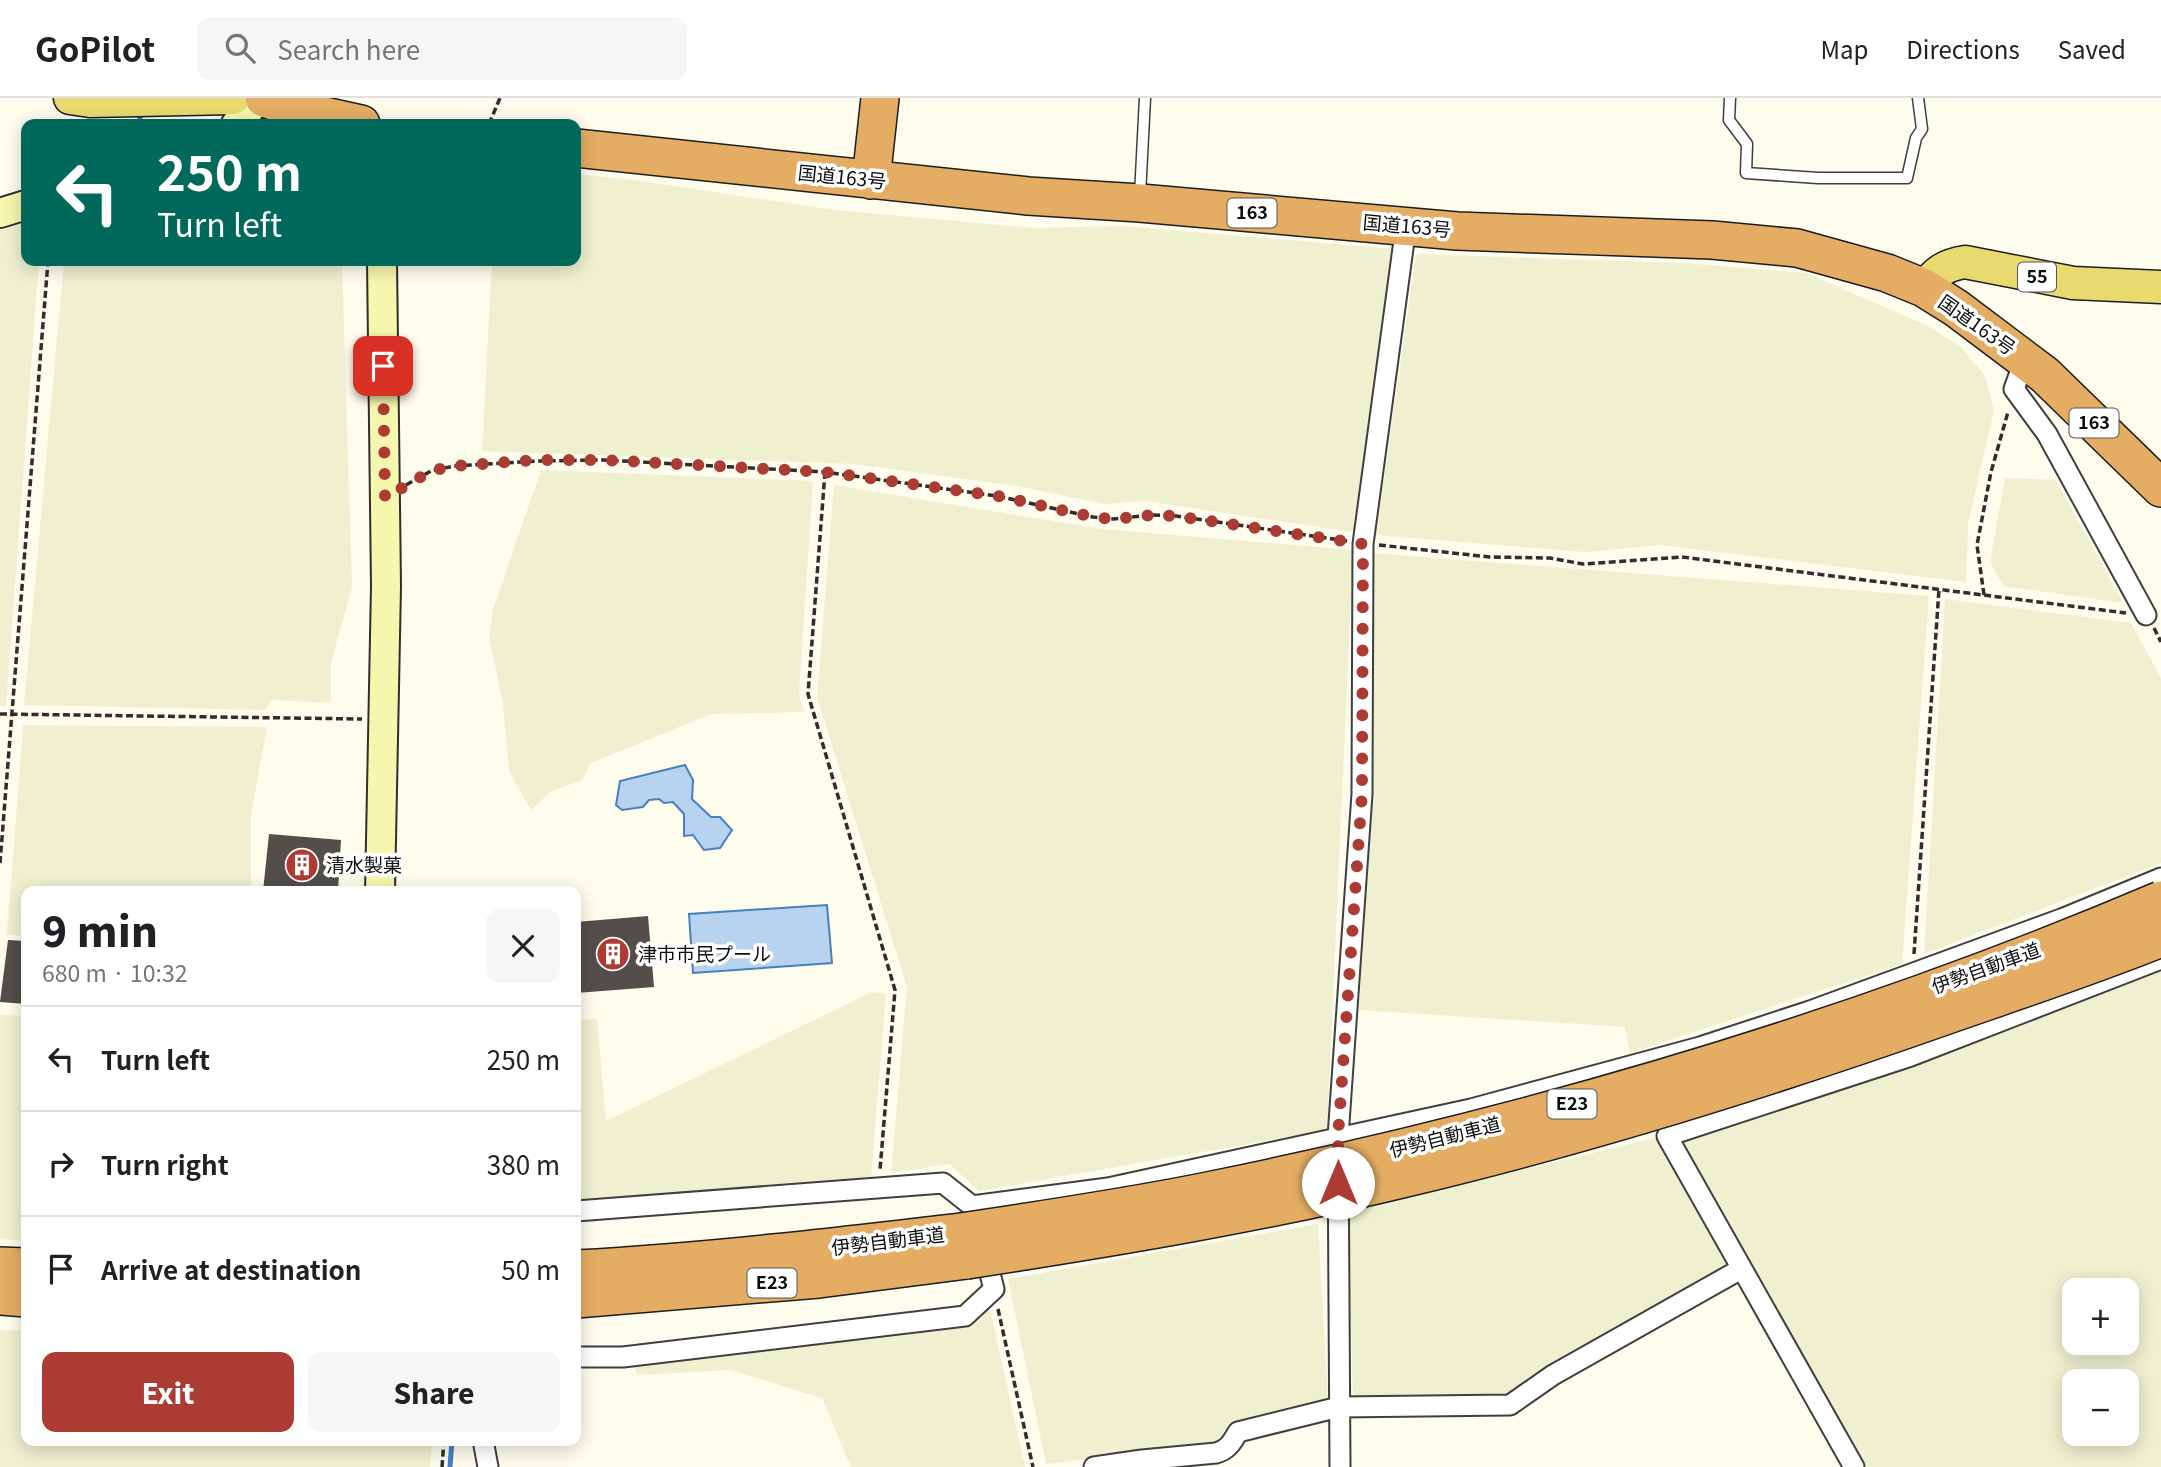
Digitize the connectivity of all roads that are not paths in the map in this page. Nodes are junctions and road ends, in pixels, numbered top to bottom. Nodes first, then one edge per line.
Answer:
1 (70, 98) edge
2 (233, 98) edge
3 (262, 98) edge
4 (880, 98) edge
5 (1145, 98) edge
6 (1730, 98) edge
7 (1918, 98) edge
8 (241, 119) edge
9 (336, 119) edge
10 (581, 149) edge
11 (871, 180) junction
12 (1140, 203) junction
13 (21, 207) edge
14 (0, 213) edge
15 (1406, 226) junction
16 (382, 266) edge
17 (2161, 287) edge
18 (1924, 288) junction
19 (2020, 374) junction
20 (2161, 488) edge
21 (2146, 615) road end
22 (2161, 878) edge
23 (380, 886) edge
24 (2161, 900) edge
25 (2161, 937) edge
26 (2161, 959) edge
27 (1338, 1137) junction
28 (581, 1211) edge
29 (967, 1233) junction
30 (0, 1266) edge
31 (21, 1267) edge
32 (581, 1269) edge
33 (1741, 1269) junction
34 (0, 1296) edge
35 (21, 1298) edge
36 (581, 1299) edge
37 (581, 1357) edge
38 (1339, 1407) junction
39 (484, 1446) edge
40 (488, 1467) edge
41 (1094, 1467) edge
42 (1340, 1467) edge
43 (1854, 1467) edge

1 - 2 main road
3 - 8 street
3 - 9 highway
4 - 11 highway
5 - 12 lane
6 - 7 lane
10 - 11 highway, 国道163号 / 163
11 - 12 highway, 国道163号 / 163
12 - 15 highway, 国道163号 / 163
13 - 14 street
15 - 18 highway, 国道163号 / 163
15 - 27 street
16 - 23 street
17 - 18 main road, 55
18 - 19 highway, 国道163号 / 163
19 - 20 highway, 国道163号 / 163
19 - 21 street
22 - 27 street
24 - 29 highway, 伊勢自動車道 / E23, bridge
25 - 29 highway, 伊勢自動車道 / E23, bridge
26 - 33 street
27 - 29 street
27 - 38 street
28 - 29 street
29 - 32 highway, 伊勢自動車道 / E23
29 - 36 highway, 伊勢自動車道 / E23
29 - 37 street
30 - 31 highway
33 - 38 street
33 - 43 street
34 - 35 highway
38 - 41 street
38 - 42 street
39 - 40 street

